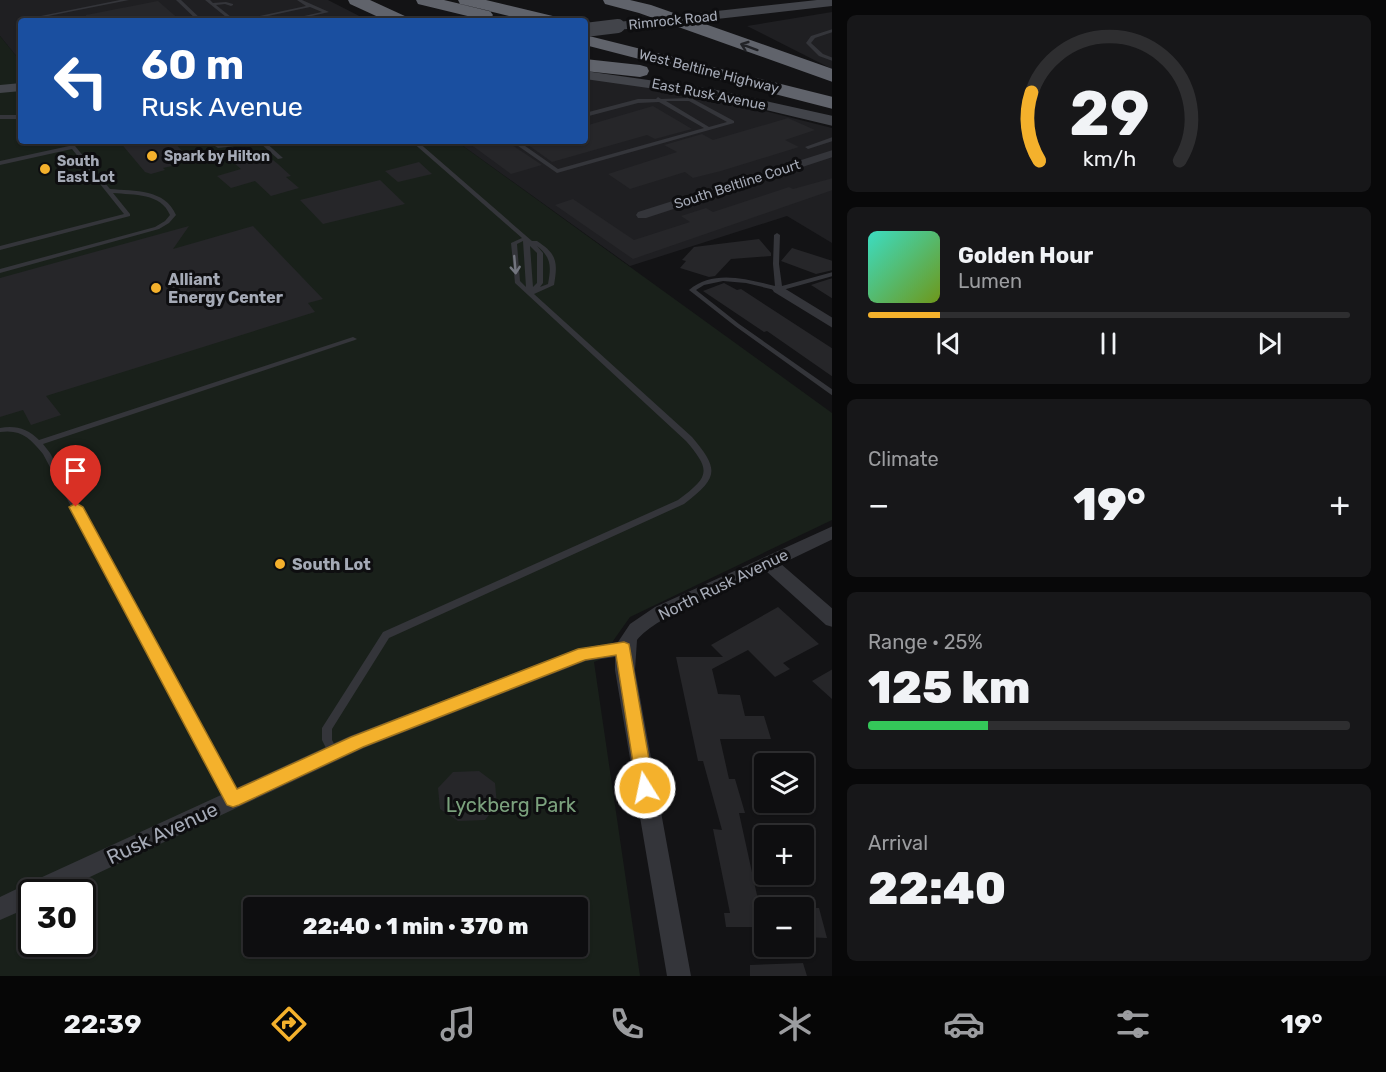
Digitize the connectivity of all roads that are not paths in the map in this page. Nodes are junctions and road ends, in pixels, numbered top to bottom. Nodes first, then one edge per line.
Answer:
1 (127, 0) edge
2 (178, 0) edge
3 (207, 0) edge
4 (299, 0) edge
5 (356, 0) edge
6 (424, 0) edge
7 (466, 0) edge
8 (611, 0) edge
9 (791, 0) edge
10 (832, 2) edge
11 (212, 4) junction
12 (310, 6) junction
13 (266, 15) junction
14 (389, 17) edge
15 (667, 17) junction
16 (706, 17) junction
17 (33, 18) dead end
18 (198, 18) edge
19 (231, 18) edge
20 (235, 18) edge
21 (247, 18) edge
22 (270, 18) edge
23 (305, 18) edge
24 (496, 18) edge
25 (539, 18) edge
26 (588, 26) edge
27 (832, 30) edge
28 (727, 39) junction
29 (588, 41) edge
30 (832, 60) edge
31 (588, 65) edge
32 (588, 76) edge
33 (832, 76) edge
34 (18, 87) edge
35 (0, 89) edge
36 (832, 90) edge
37 (695, 95) junction
38 (658, 99) junction
39 (832, 103) edge
40 (832, 108) edge
41 (588, 115) edge
42 (0, 117) edge
43 (18, 117) edge
44 (832, 121) edge
45 (709, 129) junction
46 (832, 138) edge
47 (66, 144) edge
48 (71, 144) edge
49 (235, 144) edge
50 (264, 144) edge
51 (417, 144) edge
52 (518, 144) edge
53 (218, 146) dead end
54 (808, 147) dead end
55 (832, 153) edge
56 (280, 158) dead end
57 (0, 163) edge
58 (109, 191) junction
59 (642, 215) dead end
60 (777, 235) dead end
61 (526, 238) junction
62 (0, 248) edge
63 (0, 271) edge
64 (832, 274) edge
65 (779, 289) junction
66 (530, 294) junction
67 (832, 324) edge
68 (353, 339) dead end
69 (832, 394) edge
70 (0, 430) edge
71 (38, 442) junction
72 (832, 532) edge
73 (768, 563) junction
74 (832, 620) edge
75 (624, 648) junction
76 (334, 753) junction
77 (233, 799) junction
78 (63, 879) edge
79 (18, 900) edge
80 (0, 909) edge
81 (679, 976) edge

1 - 17 lane
2 - 18 lane
3 - 11 lane
4 - 12 lane
5 - 14 highway
6 - 24 highway
7 - 25 highway
8 - 15 highway
9 - 15 main road, Rimrock Road
10 - 16 main road, Rimrock Road
11 - 19 lane
11 - 20 lane
12 - 13 lane
12 - 23 lane
13 - 21 lane
13 - 22 lane
15 - 16 main road, Rimrock Road
15 - 26 main road, Rimrock Road
15 - 26 main road, Rimrock Road, bridge
15 - 28 highway
16 - 28 highway
26 - 36 highway, West Beltline Highway
27 - 30 lane
33 -> 28 highway
29 - 39 highway, West Beltline Highway
31 - 40 highway
32 - 37 main road, East Rusk Avenue
34 - 35 main road
37 - 38 lane
37 - 44 main road, East Rusk Avenue
37 - 45 lane
38 - 41 lane
38 - 45 lane
42 - 43 lane
45 - 52 lane
46 - 54 lane
47 - 57 lane
48 - 58 lane
49 - 53 lane
50 - 56 lane
51 - 61 lane
55 - 59 street, South Beltline Court
58 - 62 lane
58 - 63 lane
60 - 65 lane
61 - 66 lane
61 - 66 lane
61 -> 66 lane
61 - 66 lane
64 - 65 lane
65 - 67 street
65 - 69 lane
66 - 76 lane
68 - 71 lane
70 - 71 lane
71 - 77 lane
72 - 73 street, North Rusk Avenue
73 - 74 street
73 - 75 street, North Rusk Avenue
75 - 76 street, Rusk Avenue
75 - 81 street
76 - 77 street, Rusk Avenue
77 - 78 street, Rusk Avenue
79 - 80 street, Rusk Avenue

